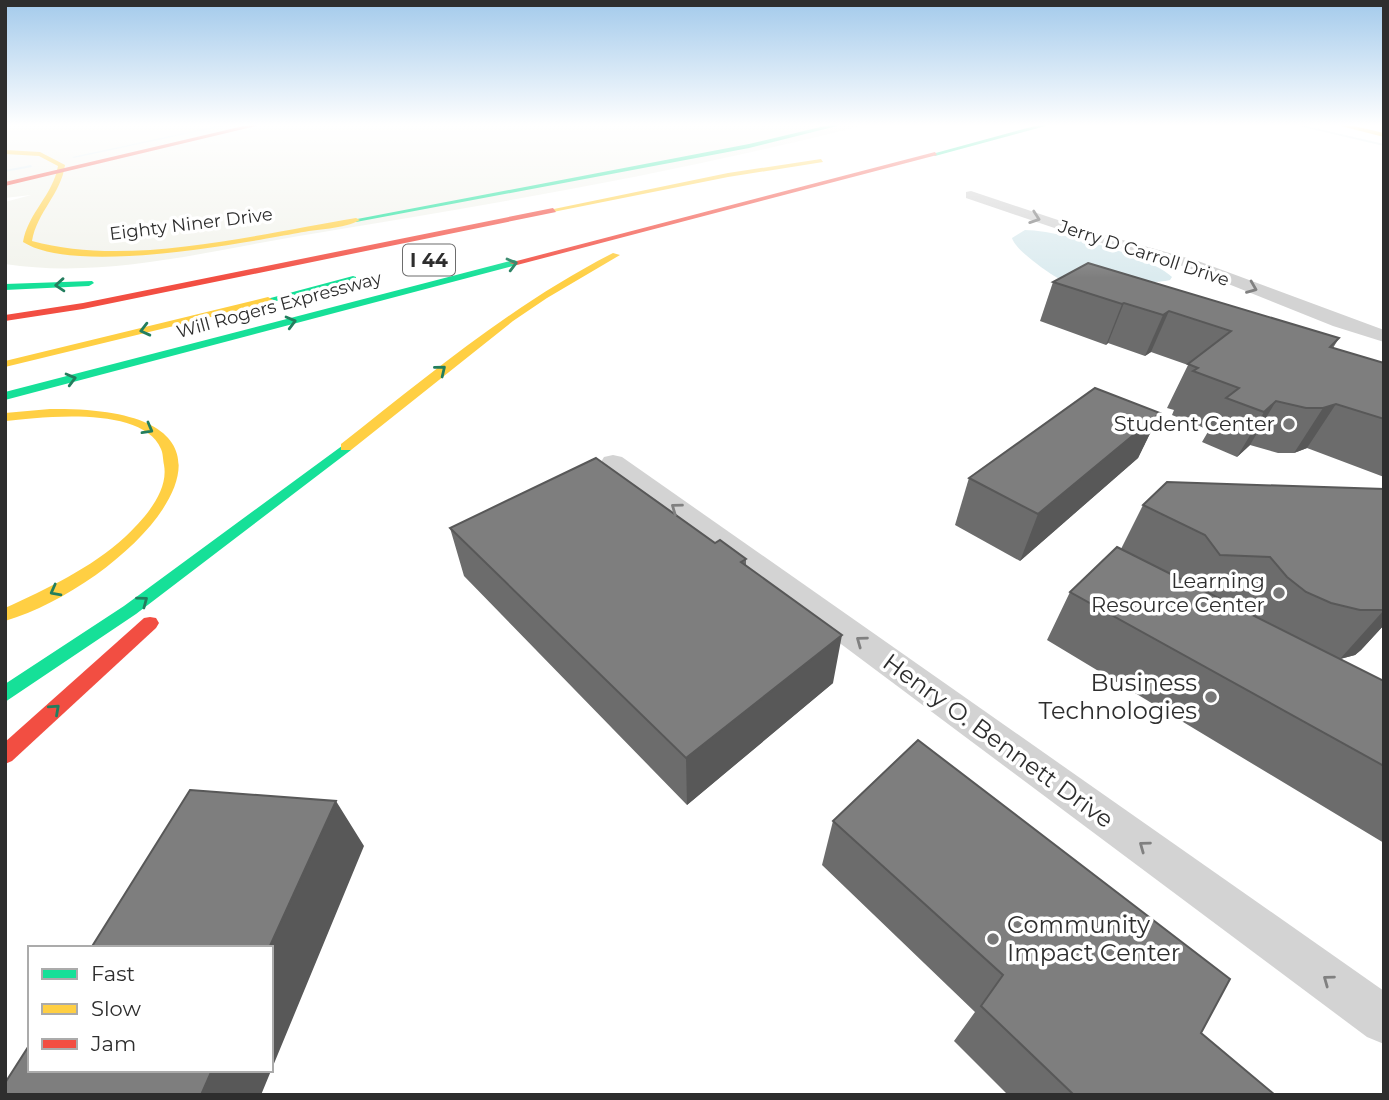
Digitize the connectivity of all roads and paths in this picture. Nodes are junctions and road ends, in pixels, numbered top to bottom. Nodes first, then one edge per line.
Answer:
1 (41, 175) edge
2 (63, 175) edge
3 (597, 175) edge
4 (732, 175) edge
5 (774, 175) edge
6 (854, 175) edge
7 (5, 184) edge
8 (58, 187) junction
9 (971, 195) dead end
10 (733, 207) junction
11 (625, 212) dead end
12 (438, 234) junction
13 (369, 275) dead end
14 (128, 280) dead end
15 (103, 282) dead end
16 (5, 287) edge
17 (1316, 312) junction
18 (5, 318) edge
19 (1384, 322) edge
20 (1384, 336) edge
21 (5, 364) edge
22 (5, 396) edge
23 (388, 413) junction
24 (5, 417) edge
25 (613, 462) dead end
26 (221, 562) dead end
27 (161, 614) dead end
28 (5, 615) edge
29 (5, 694) edge
30 (5, 755) edge
31 (1384, 1020) edge

1 - 7 main road
2 - 8 main road, Eighty Niner Drive
3 - 8 main road, Eighty Niner Drive
4 - 12 main road
5 - 11 main road
6 - 10 main road, Will Rogers Expressway / I 44
7 - 8 main road
9 -> 17 street, Jerry D Carroll Drive
22 -> 10 main road, Will Rogers Expressway / I 44
23 -> 10 main road
12 - 14 main road
12 - 18 main road
13 -> 21 main road, Will Rogers Expressway
15 -> 16 main road
17 - 19 street, Jerry D Carroll Drive
17 - 20 street, Jerry D Carroll Drive
23 - 26 main road
29 -> 23 main road
24 -> 28 main road
31 -> 25 street, Henry O. Bennett Drive
30 -> 27 main road

